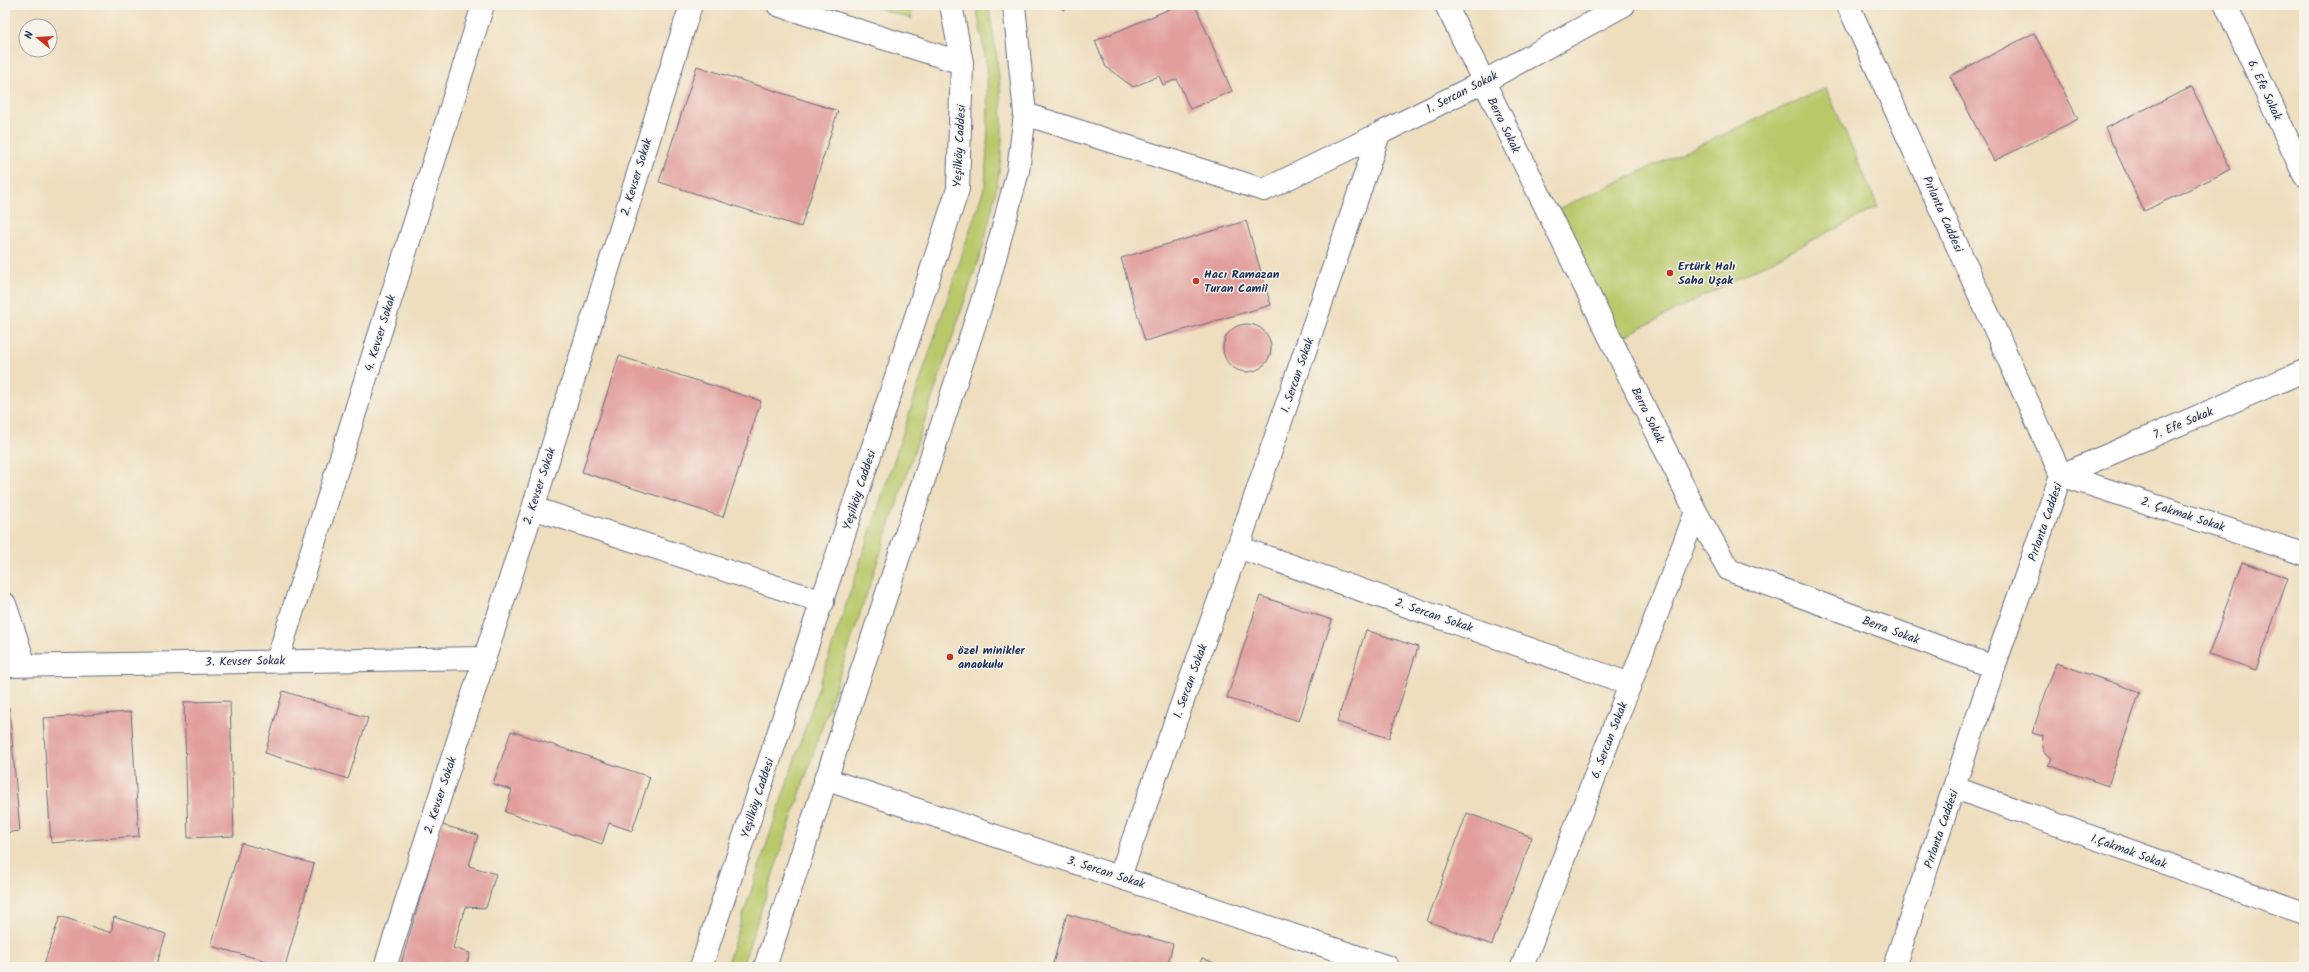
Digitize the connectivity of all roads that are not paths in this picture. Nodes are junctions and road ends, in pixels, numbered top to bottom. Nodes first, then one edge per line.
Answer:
1 (483, 5) edge
2 (688, 5) edge
3 (778, 5) edge
4 (951, 5) edge
5 (1014, 5) edge
6 (1446, 5) edge
7 (1624, 5) edge
8 (1848, 5) edge
9 (2226, 5) edge
10 (962, 63) junction
11 (1483, 82) junction
12 (1025, 114) junction
13 (1379, 134) junction
14 (2304, 175) edge
15 (2304, 371) edge
16 (2062, 475) junction
17 (533, 508) junction
18 (1696, 512) junction
19 (1238, 547) junction
20 (2304, 554) edge
21 (823, 602) junction
22 (5, 604) edge
23 (484, 658) junction
24 (277, 661) junction
25 (15, 666) edge
26 (1994, 667) junction
27 (1630, 684) junction
28 (825, 779) junction
29 (1955, 788) junction
30 (1120, 876) junction
31 (2304, 913) edge
32 (385, 967) edge
33 (701, 967) edge
34 (765, 967) edge
35 (1388, 967) edge
36 (1522, 967) edge
37 (1894, 967) edge

1 - 24 street, 4. Kevser Sokak
2 - 17 street, 2. Kevser Sokak
3 - 10 street
4 - 10 street, Yeşilköy Caddesi
5 - 12 street
6 - 11 street, Berra Sokak
7 - 11 street, 1. Sercan Sokak
8 - 16 street, Pırlanta Caddesi
9 - 14 street, 6. Efe Sokak
10 - 21 street, Yeşilköy Caddesi
11 - 13 street, 1. Sercan Sokak
11 - 18 street, Berra Sokak
12 - 13 street
12 - 28 street
13 - 19 street, 1. Sercan Sokak
15 - 16 street, 7. Efe Sokak
16 - 20 street, 2. Çakmak Sokak
16 - 26 street, Pırlanta Caddesi
17 - 21 street
17 - 23 street, 2. Kevser Sokak
18 - 26 street, Berra Sokak
18 - 27 street, 6. Sercan Sokak
19 - 27 street, 2. Sercan Sokak
19 - 30 street, 1. Sercan Sokak
21 - 33 street, Yeşilköy Caddesi
22 - 25 street
23 - 24 street, 3. Kevser Sokak
23 - 32 street, 2. Kevser Sokak
24 - 25 street, 3. Kevser Sokak
26 - 29 street, Pırlanta Caddesi
27 - 36 street, 6. Sercan Sokak
28 - 30 street, 3. Sercan Sokak
28 - 34 street
29 - 31 street, 1.Çakmak Sokak
29 - 37 street, Pırlanta Caddesi
30 - 35 street, 3. Sercan Sokak

